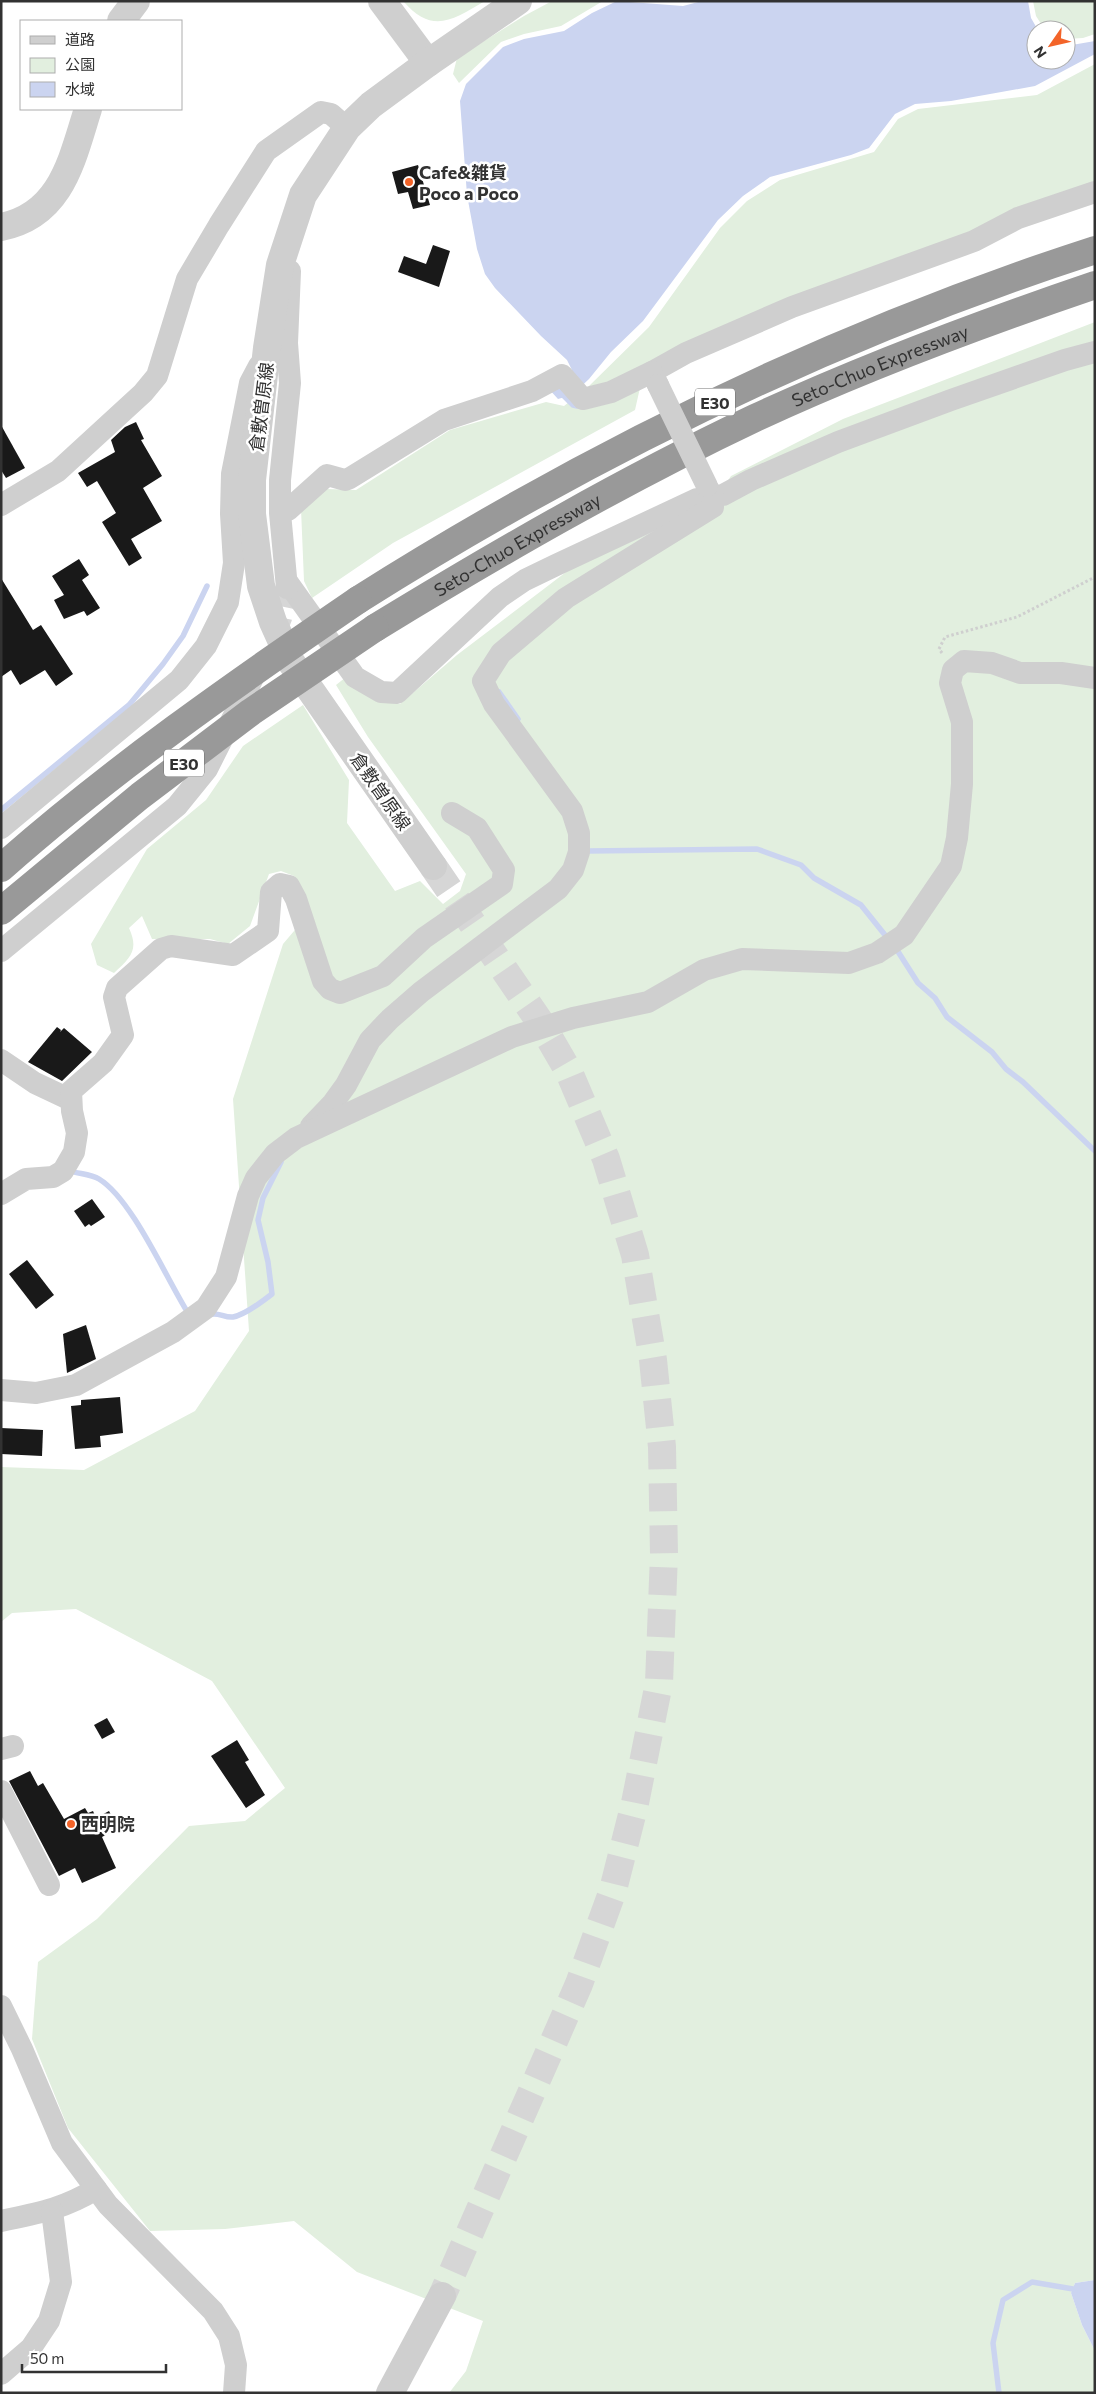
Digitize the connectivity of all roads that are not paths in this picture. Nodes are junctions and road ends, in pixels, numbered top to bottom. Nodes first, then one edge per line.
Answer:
1 (136, 1) edge
2 (382, 1) edge
3 (518, 1) edge
4 (122, 20) edge
5 (428, 63) junction
6 (88, 110) edge
7 (347, 128) junction
8 (1095, 192) edge
9 (1, 227) edge
10 (292, 230) junction
11 (1095, 250) edge
12 (1095, 285) edge
13 (267, 348) junction
14 (1095, 352) edge
15 (655, 379) junction
16 (710, 491) junction
17 (1, 505) edge
18 (280, 509) junction
19 (269, 648) tunnel mouth
20 (1095, 678) edge
21 (452, 813) dead end
22 (1, 828) edge
23 (433, 866) tunnel mouth
24 (1, 868) edge
25 (1, 911) edge
26 (1, 951) edge
27 (1, 1060) edge
28 (72, 1100) junction
29 (307, 1134) junction
30 (1, 1194) edge
31 (1, 1390) edge
32 (1, 1790) edge
33 (49, 1885) dead end
34 (1, 2006) edge
35 (96, 2190) junction
36 (52, 2211) junction
37 (1, 2220) edge
38 (442, 2296) tunnel mouth
39 (1, 2374) edge
40 (234, 2393) edge
41 (390, 2393) edge

1 - 4 street
2 - 5 street
3 - 5 street, 倉敷曽原線
5 - 7 street, 倉敷曽原線
6 - 9 street
7 - 10 street, 倉敷曽原線
7 - 17 street
8 - 15 street
10 - 13 street, 倉敷曽原線
10 - 18 street
11 - 24 highway, Seto-Chuo Expressway / E30, bridge
12 - 25 highway, Seto-Chuo Expressway / E30, bridge
13 - 22 street
13 - 23 street, 倉敷曽原線
14 - 16 street
15 - 16 street, bridge
15 - 18 street
16 - 18 street
16 - 29 street
19 - 26 street
20 - 29 street
21 - 28 street
27 - 28 street
28 - 30 street
29 - 31 street
32 - 33 street
34 - 35 street
35 - 36 street
35 - 40 street
36 - 37 street
36 - 39 street
38 - 41 street

